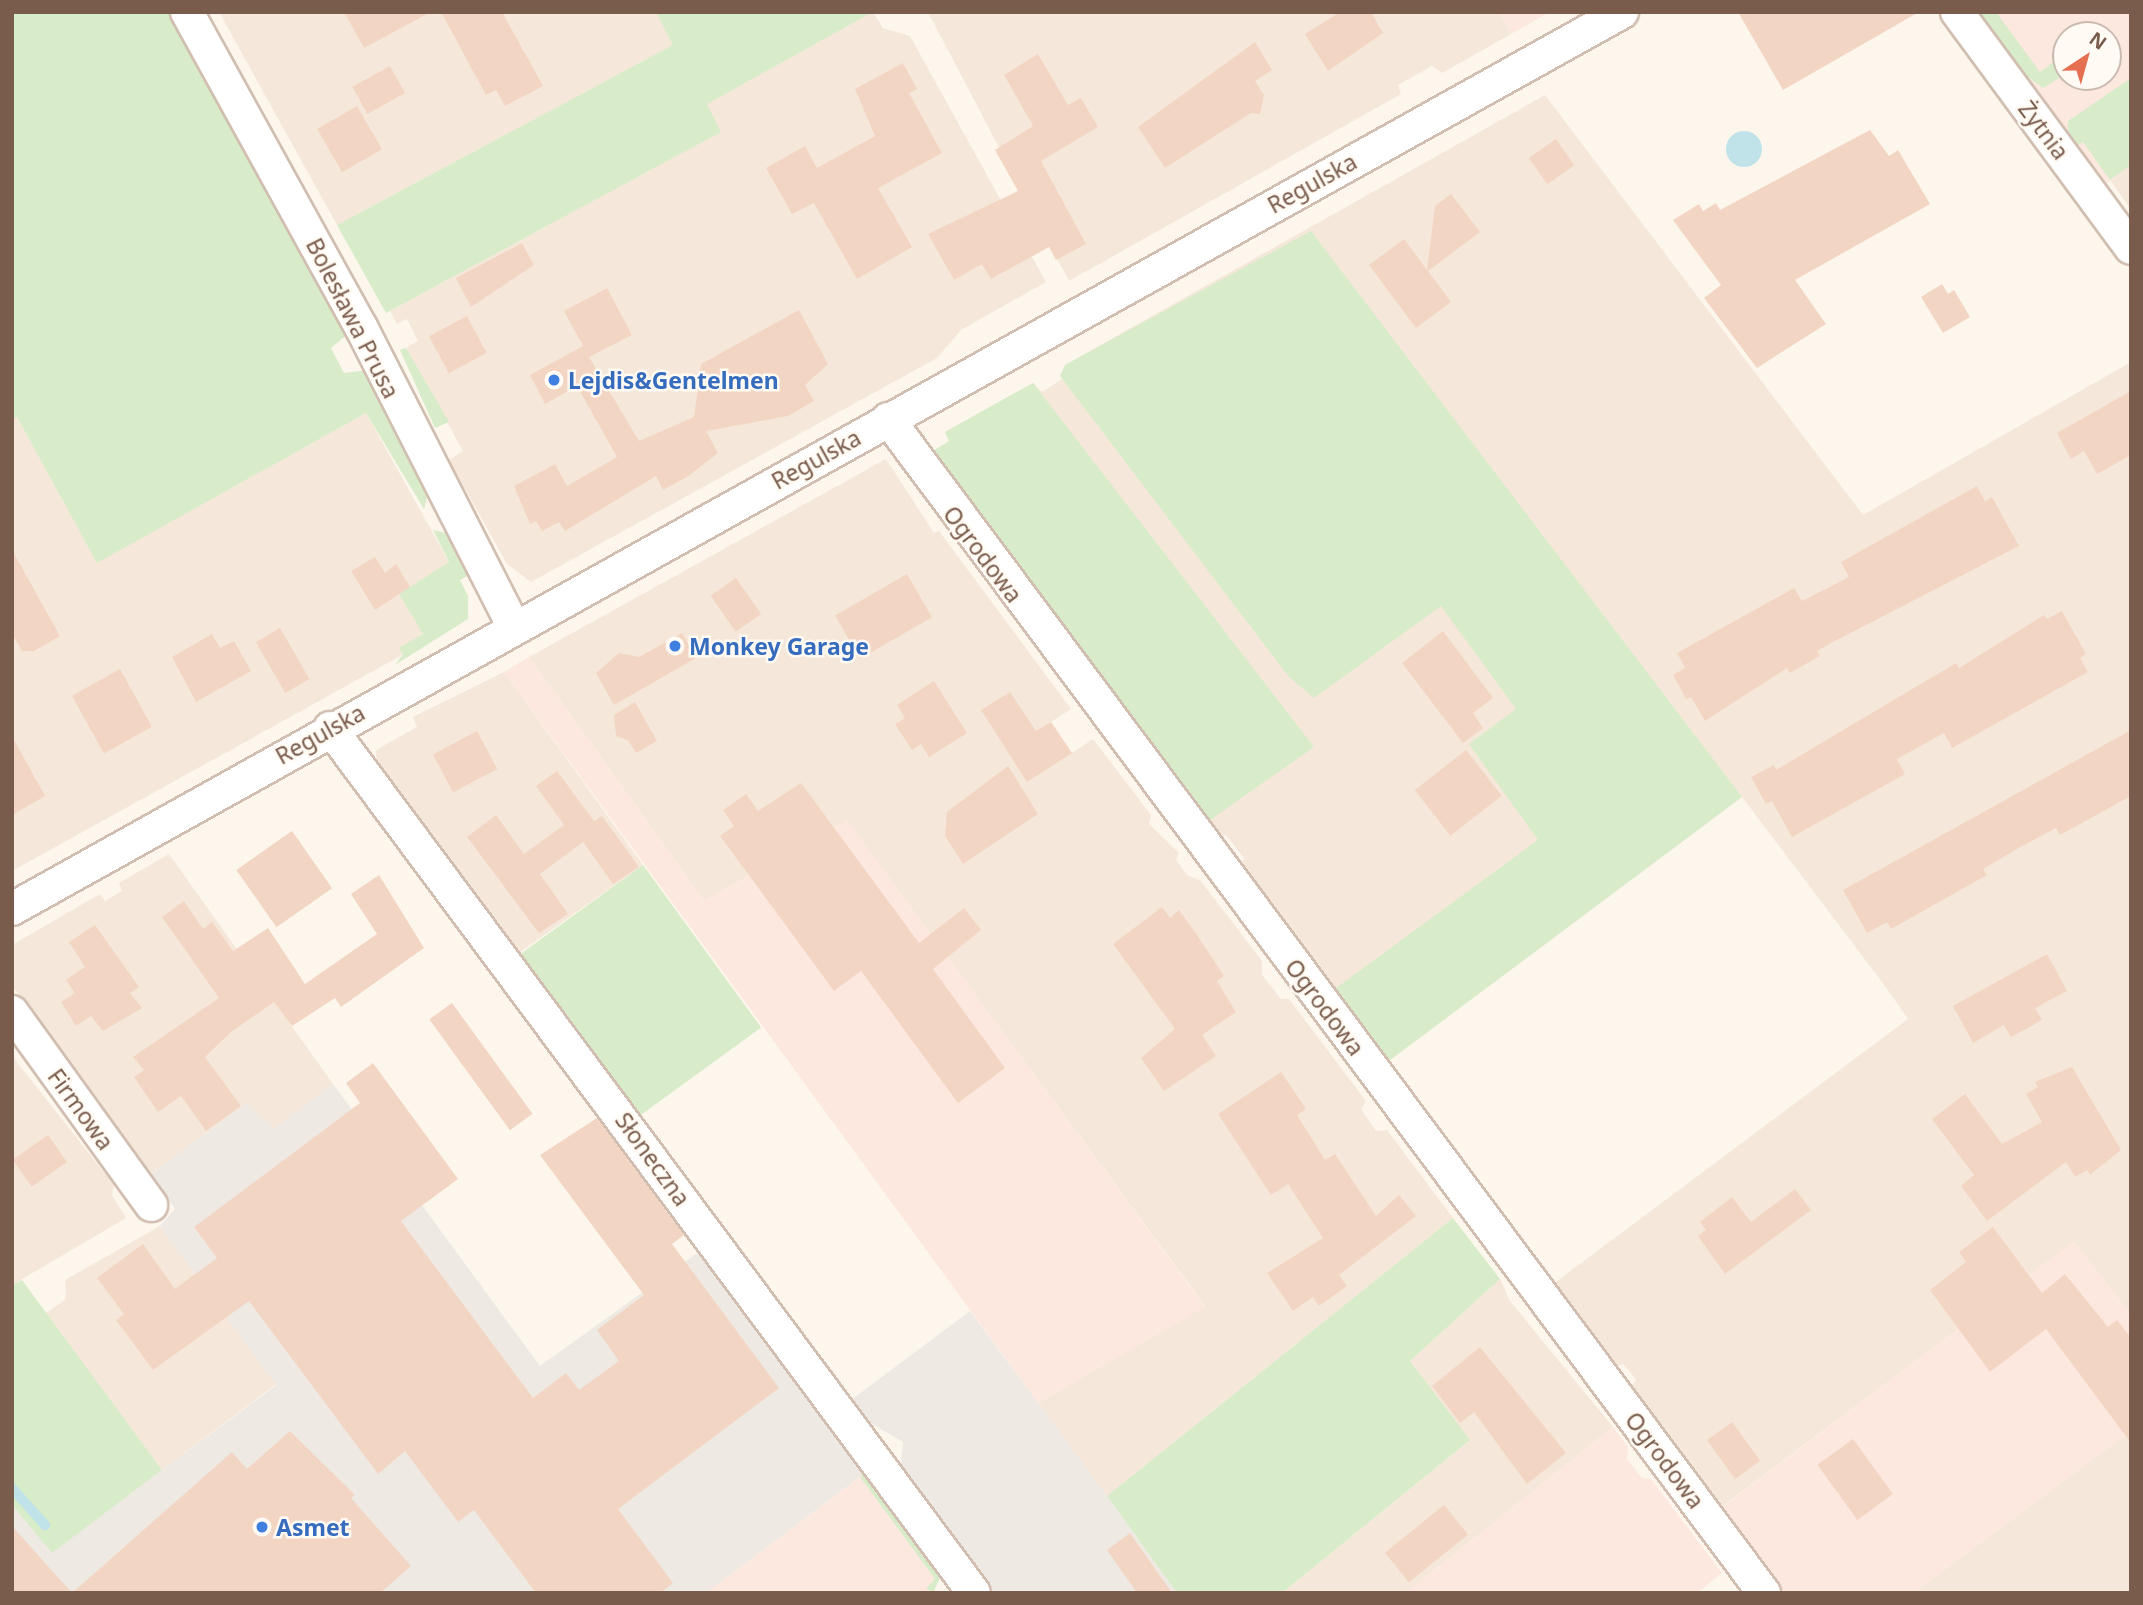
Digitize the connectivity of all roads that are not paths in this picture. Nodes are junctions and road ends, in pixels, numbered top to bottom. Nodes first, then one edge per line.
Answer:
1 (187, 12) edge
2 (1622, 12) edge
3 (1957, 12) edge
4 (2131, 248) edge
5 (888, 419) junction
6 (514, 627) junction
7 (330, 728) junction
8 (12, 909) edge
9 (12, 1012) edge
10 (150, 1205) dead end
11 (974, 1593) edge
12 (1764, 1593) edge

1 - 6 street, Bolesława Prusa
2 - 5 street, Regulska
3 - 4 street, Żytnia
5 - 6 street, Regulska
5 - 12 street, Ogrodowa
6 - 7 street, Regulska
7 - 8 street, Regulska
7 - 11 street, Słoneczna
9 - 10 street, Firmowa

